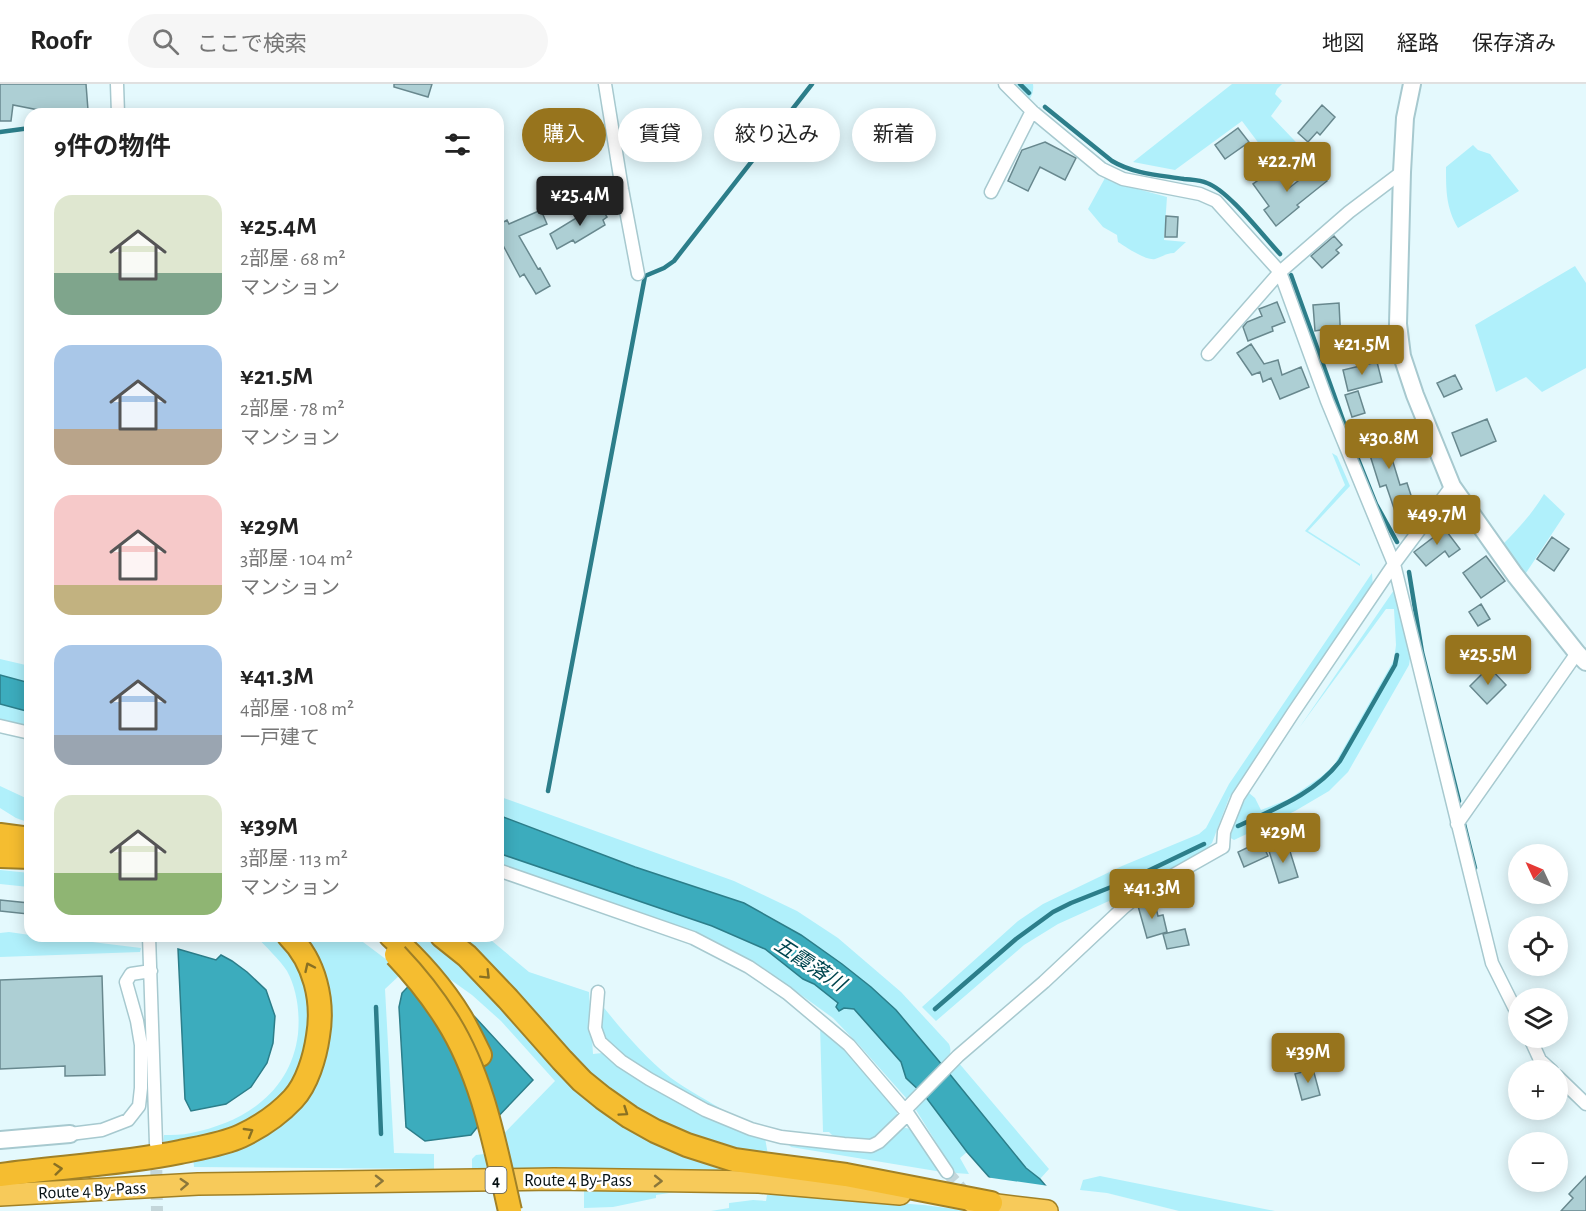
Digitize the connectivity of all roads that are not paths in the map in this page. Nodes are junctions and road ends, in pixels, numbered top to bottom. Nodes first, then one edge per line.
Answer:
1 (117, 84) edge
2 (605, 84) edge
3 (1005, 84) edge
4 (1412, 84) edge
5 (118, 108) edge
6 (1032, 111) junction
7 (1402, 172) junction
8 (991, 192) dead end
9 (1280, 272) junction
10 (638, 274) dead end
11 (1208, 354) dead end
12 (1452, 486) junction
13 (1395, 564) junction
14 (1581, 658) edge
15 (0, 726) edge
16 (24, 732) edge
17 (1457, 825) junction
18 (0, 835) edge
19 (24, 838) edge
20 (0, 856) edge
21 (24, 857) edge
22 (504, 872) edge
23 (149, 942) edge
24 (293, 942) edge
25 (450, 942) edge
26 (397, 946) edge
27 (151, 971) junction
28 (598, 992) dead end
29 (1508, 995) edge
30 (1568, 1087) edge
31 (1586, 1104) edge
32 (906, 1112) junction
33 (70, 1134) joint
34 (0, 1140) edge
35 (156, 1144) tunnel mouth
36 (947, 1172) tunnel mouth
37 (0, 1175) edge
38 (0, 1195) edge
39 (990, 1203) junction
40 (510, 1211) edge
41 (524, 1211) edge
42 (1047, 1211) edge

1 - 5 street
2 - 10 street
3 - 6 street
4 - 7 street
6 - 8 street
6 - 9 street
7 - 9 street
7 - 12 street
9 - 11 street
9 - 13 street
12 - 13 street
12 - 14 street
13 - 17 street
13 - 32 street
14 - 17 street
15 - 16 street
17 - 29 street
18 - 19 highway
20 - 21 highway
22 - 32 street
23 - 27 street
37 -> 24 highway
25 -> 39 highway
26 - 40 highway, bridge
26 - 41 highway
27 - 33 street
27 - 35 street
28 - 32 street
30 - 31 street
32 - 36 street
33 - 34 street
38 -> 39 highway, Route 4 By-Pass / 4
39 - 42 highway, Route 4 By-Pass / 4

